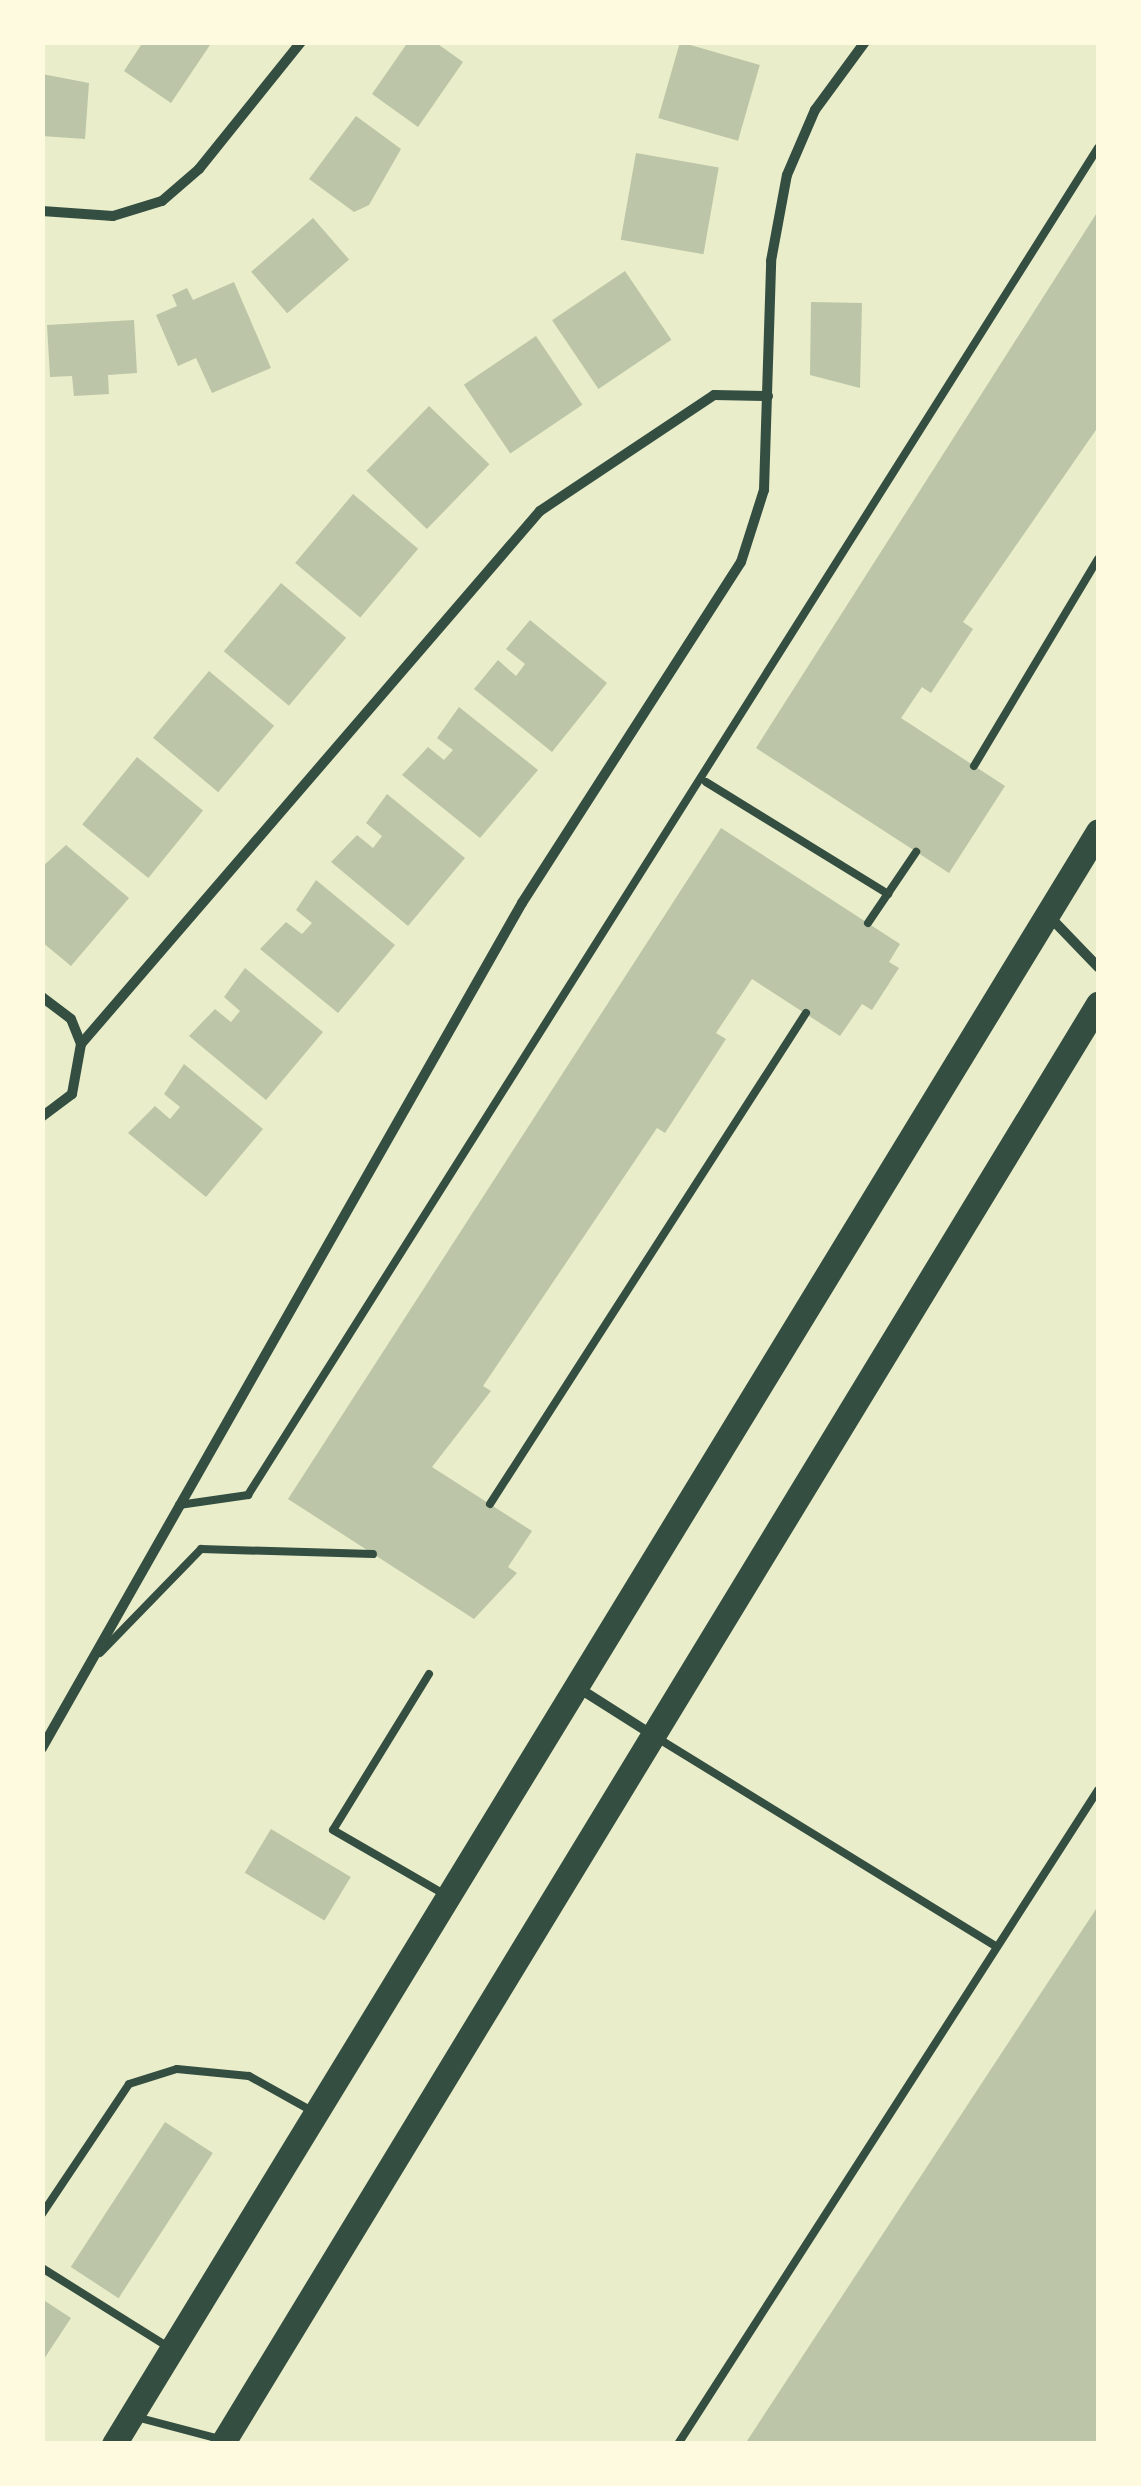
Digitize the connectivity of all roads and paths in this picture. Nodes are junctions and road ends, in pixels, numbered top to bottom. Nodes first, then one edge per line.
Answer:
1 (301, 42) edge
2 (865, 42) edge
3 (1098, 148) edge
4 (42, 212) edge
5 (768, 396) junction
6 (1098, 559) edge
7 (974, 766) dead end
8 (706, 782) junction
9 (1098, 831) edge
10 (916, 852) dead end
11 (888, 894) junction
12 (1047, 913) junction
13 (868, 923) dead end
14 (1098, 967) edge
15 (42, 997) edge
16 (1098, 1004) edge
17 (806, 1013) dead end
18 (81, 1044) junction
19 (42, 1117) edge
20 (490, 1504) dead end
21 (180, 1505) junction
22 (373, 1554) dead end
23 (90, 1664) junction
24 (430, 1674) dead end
25 (576, 1686) junction
26 (652, 1735) junction
27 (42, 1748) edge
28 (1098, 1790) edge
29 (448, 1896) junction
30 (996, 1946) junction
31 (316, 2114) junction
32 (42, 2214) edge
33 (42, 2268) edge
34 (172, 2349) junction
35 (131, 2416) junction
36 (225, 2442) edge
37 (114, 2444) edge
38 (678, 2444) edge

1 - 4 street
2 - 5 street
3 - 8 lane
5 - 18 street
5 - 21 street
6 - 7 lane
8 - 11 lane
8 - 21 lane
9 - 12 main road
10 - 11 lane
11 - 13 lane
12 - 14 street
12 - 25 main road
15 - 18 street
16 - 26 main road
17 - 20 lane
18 - 19 street
21 - 23 street
22 - 23 lane
23 - 27 street
24 - 29 lane
25 - 26 street
25 - 29 main road
26 - 30 lane
26 - 36 main road
28 - 30 lane
29 - 31 main road
30 - 38 lane
31 - 32 lane
31 - 34 main road
33 - 34 lane
34 - 35 main road
35 - 36 lane
35 - 37 main road

